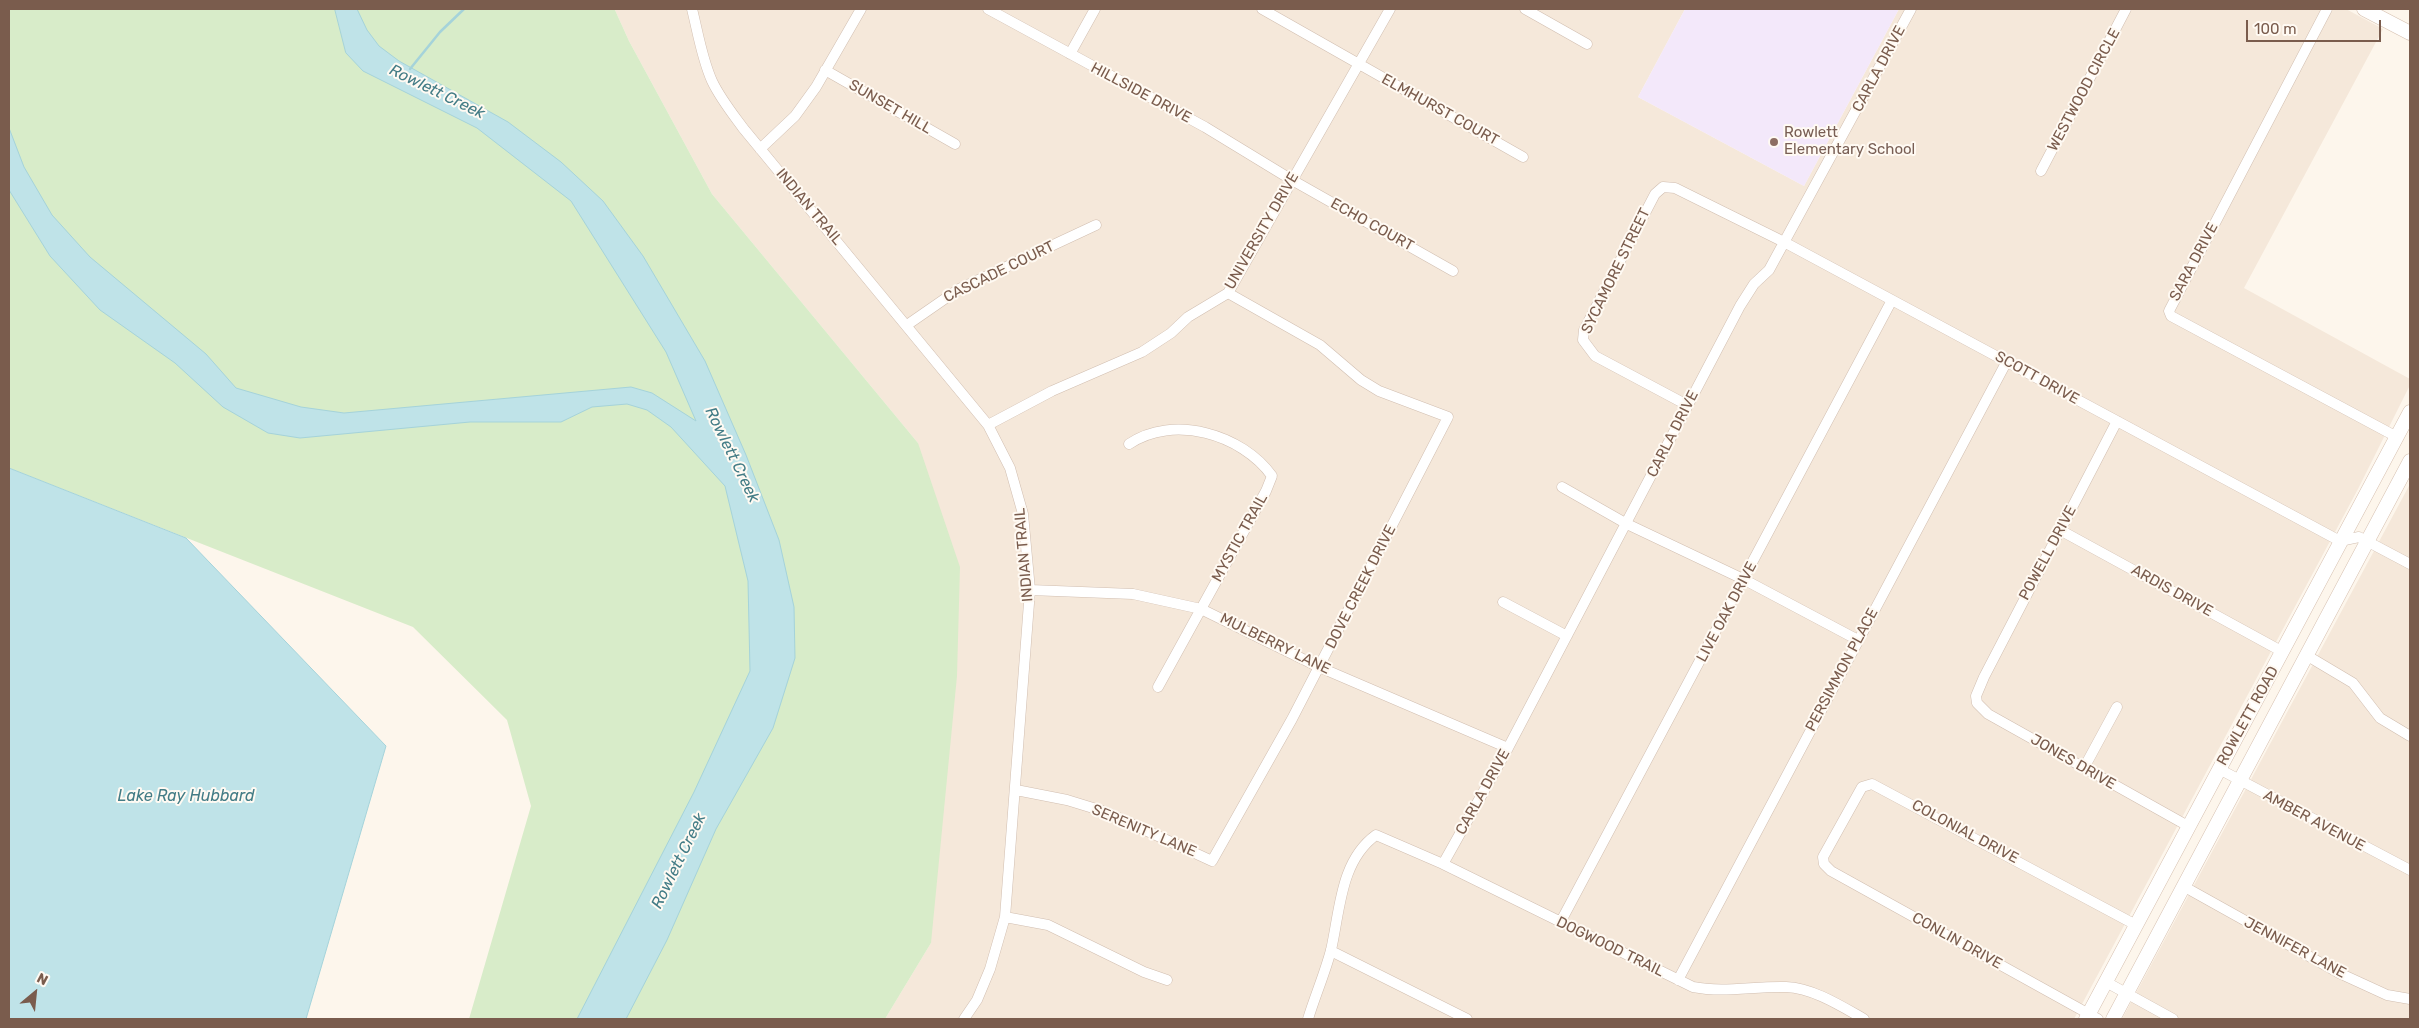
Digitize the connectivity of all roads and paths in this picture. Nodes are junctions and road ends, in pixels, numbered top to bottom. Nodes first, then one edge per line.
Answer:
1 (692, 9) edge
2 (862, 9) edge
3 (988, 9) edge
4 (1095, 9) edge
5 (1262, 9) edge
6 (1390, 9) edge
7 (1525, 9) edge
8 (1911, 9) edge
9 (2126, 9) edge
10 (2327, 9) edge
11 (2364, 9) edge
12 (2410, 33) edge
13 (1587, 44) dead end
14 (1070, 54) junction
15 (1358, 64) junction
16 (825, 70) junction
17 (955, 144) dead end
18 (760, 149) junction
19 (1523, 157) dead end
20 (2041, 171) dead end
21 (1292, 180) junction
22 (1663, 187) joint
23 (1096, 225) dead end
24 (1784, 242) junction
25 (1453, 271) dead end
26 (1228, 293) junction
27 (1892, 300) junction
28 (907, 325) junction
29 (2007, 361) junction
30 (1687, 405) junction
31 (2410, 412) edge
32 (2117, 421) junction
33 (988, 425) junction
34 (2396, 437) junction
35 (1129, 444) dead end
36 (2410, 461) edge
37 (1562, 487) dead end
38 (1627, 524) junction
39 (2060, 530) junction
40 (2368, 540) junction
41 (2340, 541) junction
42 (2410, 564) edge
43 (1743, 579) junction
44 (1030, 590) junction
45 (1504, 602) dead end
46 (1202, 609) junction
47 (1567, 636) junction
48 (1858, 640) junction
49 (2283, 652) junction
50 (2306, 656) junction
51 (1319, 667) junction
52 (1980, 686) joint
53 (1158, 687) dead end
54 (2117, 707) dead end
55 (2410, 736) edge
56 (1508, 748) junction
57 (2085, 766) junction
58 (2219, 769) junction
59 (2240, 781) junction
60 (1016, 790) junction
61 (2188, 826) junction
62 (1823, 857) joint
63 (1212, 861) joint
64 (1443, 864) junction
65 (2410, 870) edge
66 (2183, 886) junction
67 (1005, 917) junction
68 (1560, 923) junction
69 (2136, 925) junction
70 (1330, 951) junction
71 (1167, 980) dead end
72 (1678, 980) junction
73 (2106, 982) junction
74 (2126, 993) junction
75 (2410, 999) edge
76 (1852, 1016) edge
77 (2091, 1018) edge
78 (964, 1019) edge
79 (1308, 1019) edge
80 (1467, 1019) edge
81 (1864, 1019) edge
82 (2113, 1019) edge
83 (2173, 1019) edge

1 - 18 street, INDIAN TRAIL
2 - 16 street
3 - 14 street, HILLSIDE DRIVE
4 - 14 street
5 - 15 street, ELMHURST COURT
6 - 15 street, UNIVERSITY DRIVE
7 - 13 street
8 - 24 street, CARLA DRIVE
9 - 20 street, WESTWOOD CIRCLE
10 - 34 street, SARA DRIVE
11 - 12 main road
14 - 21 street, HILLSIDE DRIVE
15 - 19 street, ELMHURST COURT
15 - 21 street, UNIVERSITY DRIVE
16 - 17 street, SUNSET HILL
16 - 18 street
18 - 28 street, INDIAN TRAIL
21 - 25 street, ECHO COURT
21 - 26 street, UNIVERSITY DRIVE
22 - 24 street, SCOTT DRIVE
22 - 30 street, SYCAMORE STREET
23 - 28 street, CASCADE COURT
24 - 27 street, SCOTT DRIVE
24 - 30 street, CARLA DRIVE
26 - 33 street, UNIVERSITY DRIVE
26 - 51 street, DOVE CREEK DRIVE
27 - 29 street, SCOTT DRIVE
27 - 43 street, LIVE OAK DRIVE
28 - 33 street, INDIAN TRAIL
29 - 32 street, SCOTT DRIVE
29 - 48 street, PERSIMMON PLACE
30 - 38 street, CARLA DRIVE
31 - 34 main road, ROWLETT ROAD
32 - 39 street, POWELL DRIVE
32 - 41 street, SCOTT DRIVE
33 - 44 street, INDIAN TRAIL
34 - 41 main road, ROWLETT ROAD
35 - 46 street, MYSTIC TRAIL
36 - 40 main road, ROWLETT ROAD
37 - 38 street
38 - 43 street
38 - 47 street, CARLA DRIVE
39 - 49 street, ARDIS DRIVE
39 - 52 street, POWELL DRIVE
40 - 41 street
40 - 42 street
40 - 50 main road, ROWLETT ROAD
41 - 49 main road, ROWLETT ROAD
43 - 48 street
43 - 68 street, LIVE OAK DRIVE
44 - 46 street, MULBERRY LANE
44 - 60 street, INDIAN TRAIL
45 - 47 street
46 - 51 street, MULBERRY LANE
46 - 53 street
47 - 56 street, CARLA DRIVE
48 - 72 street, PERSIMMON PLACE
49 - 58 main road, ROWLETT ROAD
50 - 55 street
50 - 59 main road, ROWLETT ROAD
51 - 56 street, MULBERRY LANE
51 - 63 street, DOVE CREEK DRIVE
52 - 57 street, JONES DRIVE
54 - 57 street
56 - 64 street, CARLA DRIVE
57 - 61 street, JONES DRIVE
58 - 59 street, AMBER AVENUE
58 - 61 main road, ROWLETT ROAD
59 - 65 street, AMBER AVENUE
59 - 66 main road, ROWLETT ROAD
60 - 63 street, SERENITY LANE
60 - 67 street, INDIAN TRAIL
61 - 69 main road, ROWLETT ROAD
62 - 69 street, COLONIAL DRIVE
62 - 77 street, CONLIN DRIVE
64 - 68 street, DOGWOOD TRAIL
64 - 70 street, DOGWOOD TRAIL
66 - 74 main road, ROWLETT ROAD
66 - 75 street, JENNIFER LANE
67 - 71 street
67 - 78 street, INDIAN TRAIL
68 - 72 street, DOGWOOD TRAIL
69 - 73 main road, ROWLETT ROAD
70 - 79 street
70 - 80 street
72 - 76 street, DOGWOOD TRAIL
73 - 74 street
73 - 77 main road, ROWLETT ROAD
74 - 82 main road, ROWLETT ROAD
74 - 83 street
76 - 81 street, DOGWOOD TRAIL

